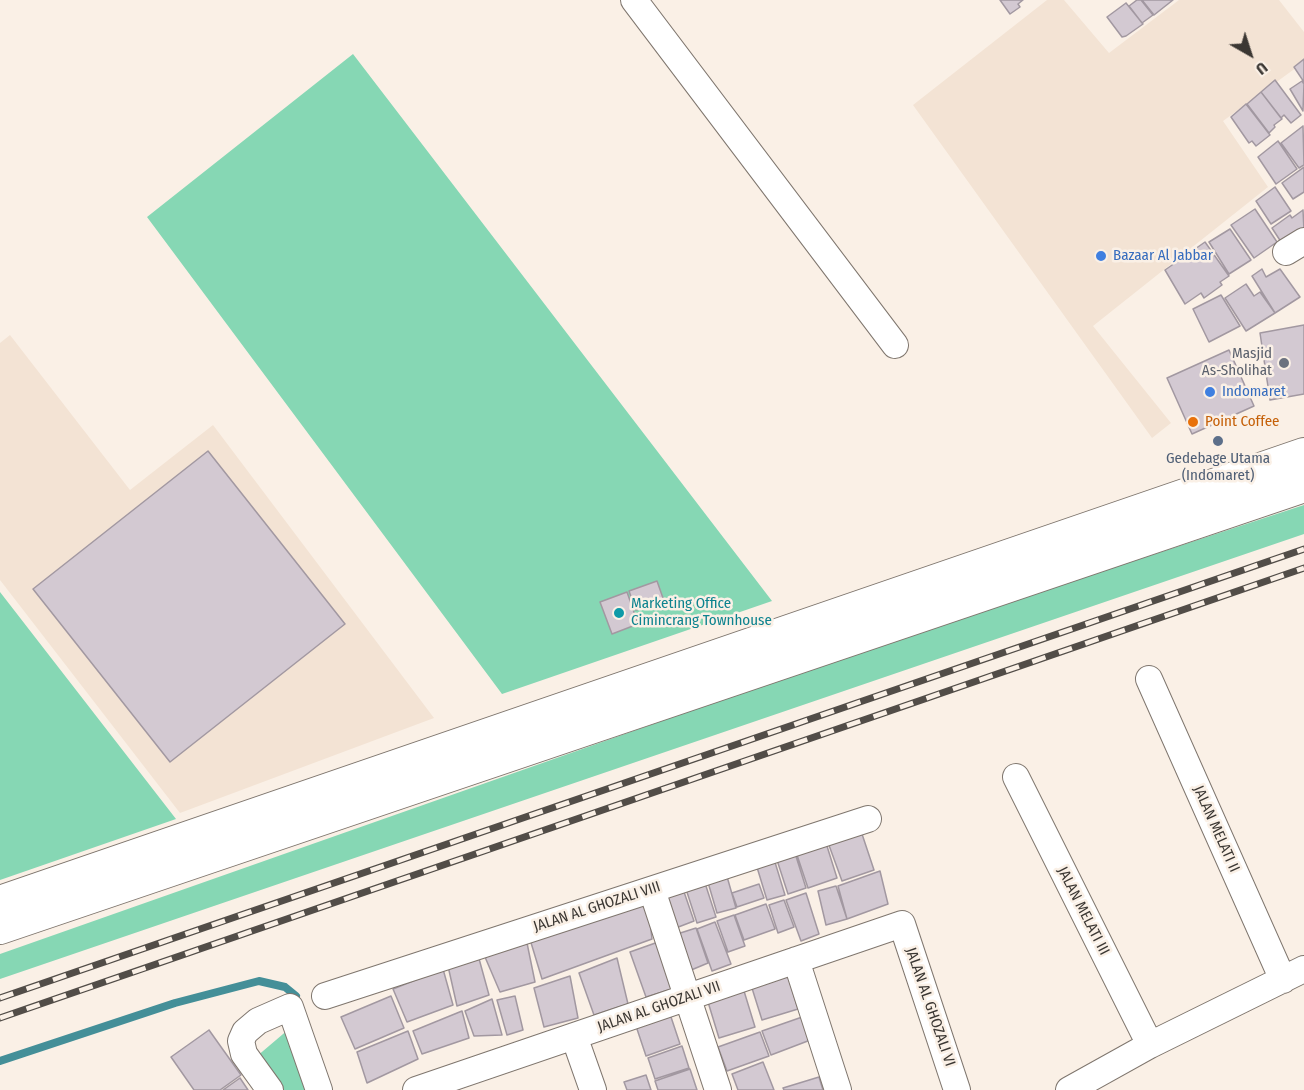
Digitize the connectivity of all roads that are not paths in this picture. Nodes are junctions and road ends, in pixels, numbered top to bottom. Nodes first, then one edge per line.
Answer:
1 (634, 0) edge
2 (895, 345) dead end
3 (1304, 454) edge
4 (1304, 486) edge
5 (1149, 679) dead end
6 (1016, 777) dead end
7 (868, 819) dead end
8 (129, 871) junction
9 (652, 890) junction
10 (0, 902) edge
11 (902, 924) joint
12 (0, 928) edge
13 (796, 960) junction
14 (1293, 974) edge
15 (325, 996) dead end
16 (688, 997) junction
17 (573, 1036) junction
18 (1150, 1045) junction
19 (459, 1083) edge
20 (270, 1090) edge
21 (319, 1090) edge
22 (416, 1090) edge
23 (593, 1090) edge
24 (718, 1090) edge
25 (838, 1090) edge
26 (957, 1090) edge
27 (1069, 1090) edge

1 - 2 street
3 - 8 street
4 - 8 street
5 - 14 street, JALAN MELATI II
6 - 18 street, JALAN MELATI III
7 - 9 street, JALAN AL GHOZALI VIII
8 - 10 street
8 - 12 street
9 - 15 street, JALAN AL GHOZALI VIII
9 - 16 street
11 - 13 street, JALAN AL GHOZALI VII
11 - 26 street, JALAN AL GHOZALI VI
13 - 16 street, JALAN AL GHOZALI VII
13 - 25 street
14 - 18 street
16 - 17 street, JALAN AL GHOZALI VII
16 - 24 street
17 - 19 street, JALAN AL GHOZALI VII
17 - 23 street
18 - 27 street
19 - 22 street, JALAN AL GHOZALI VII
20 - 21 street

